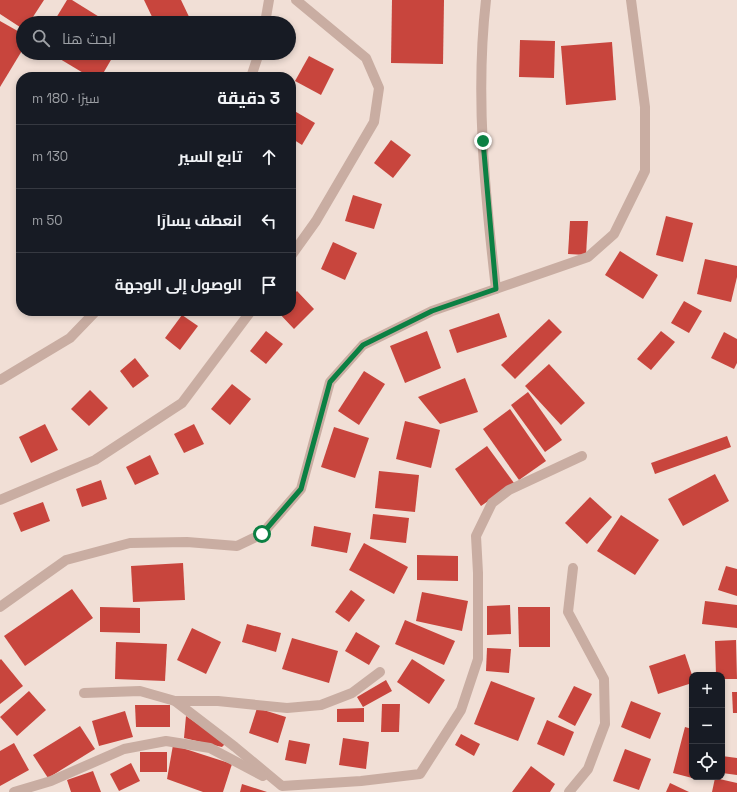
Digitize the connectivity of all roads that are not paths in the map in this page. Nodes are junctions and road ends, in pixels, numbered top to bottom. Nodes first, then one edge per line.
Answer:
1 (269, 0) edge
2 (296, 0) edge
3 (486, 0) edge
4 (631, 0) edge
5 (266, 16) edge
6 (257, 60) edge
7 (253, 72) edge
8 (296, 249) edge
9 (496, 289) junction
10 (91, 316) edge
11 (247, 316) edge
12 (0, 380) edge
13 (582, 456) dead end
14 (0, 500) edge
15 (573, 568) dead end
16 (0, 607) edge
17 (380, 672) dead end
18 (84, 693) dead end
19 (175, 701) junction
20 (287, 789) edge
21 (14, 792) edge
22 (569, 792) edge

1 - 5 street
2 - 8 street
3 - 9 street
4 - 9 street
6 - 7 street
9 - 16 street
10 - 12 street
11 - 14 street
13 - 20 street
15 - 22 street
17 - 19 street
18 - 19 street
19 - 20 street
20 - 21 street

